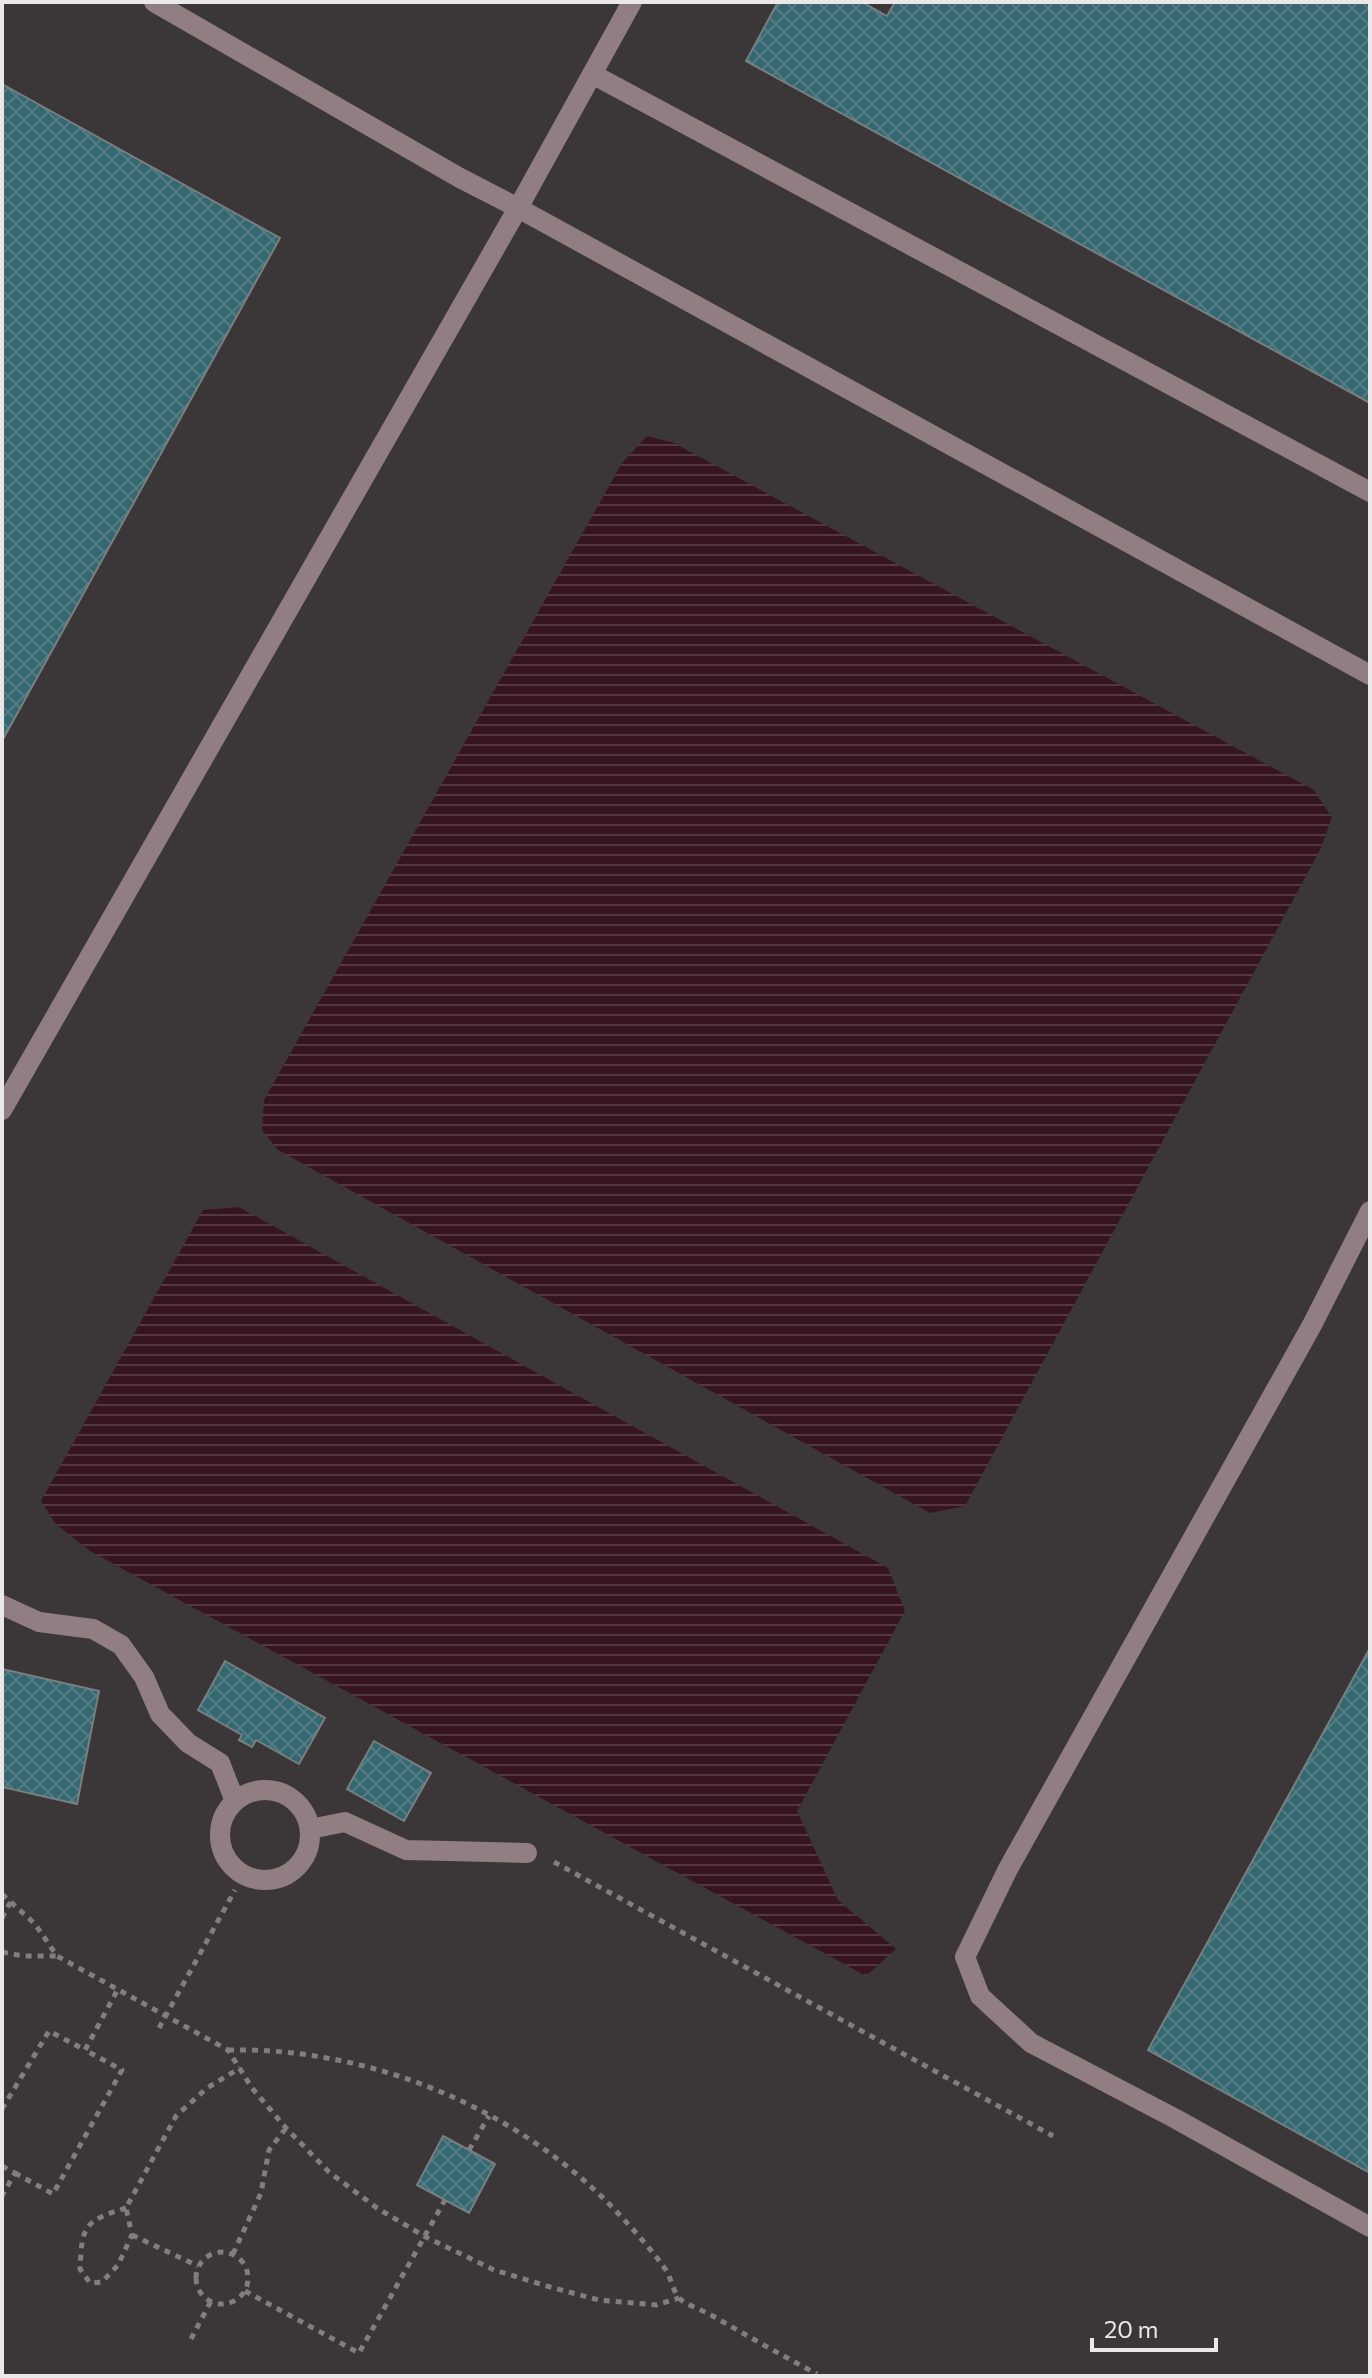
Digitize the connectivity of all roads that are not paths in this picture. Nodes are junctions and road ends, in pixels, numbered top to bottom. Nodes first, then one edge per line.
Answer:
1 (154, 2) edge
2 (632, 2) edge
3 (592, 74) junction
4 (518, 208) junction
5 (1370, 492) edge
6 (1370, 675) edge
7 (2, 1110) edge
8 (1370, 1211) edge
9 (2, 1605) edge
10 (235, 1801) junction
11 (310, 1829) junction
12 (527, 1853) road end
13 (1370, 2227) edge

1 - 4 lane
2 - 3 lane
3 - 4 lane
3 - 5 lane
4 - 6 lane
4 - 7 lane
8 - 13 lane
9 - 10 lane
10 - 11 lane
10 - 11 lane
11 - 12 lane

